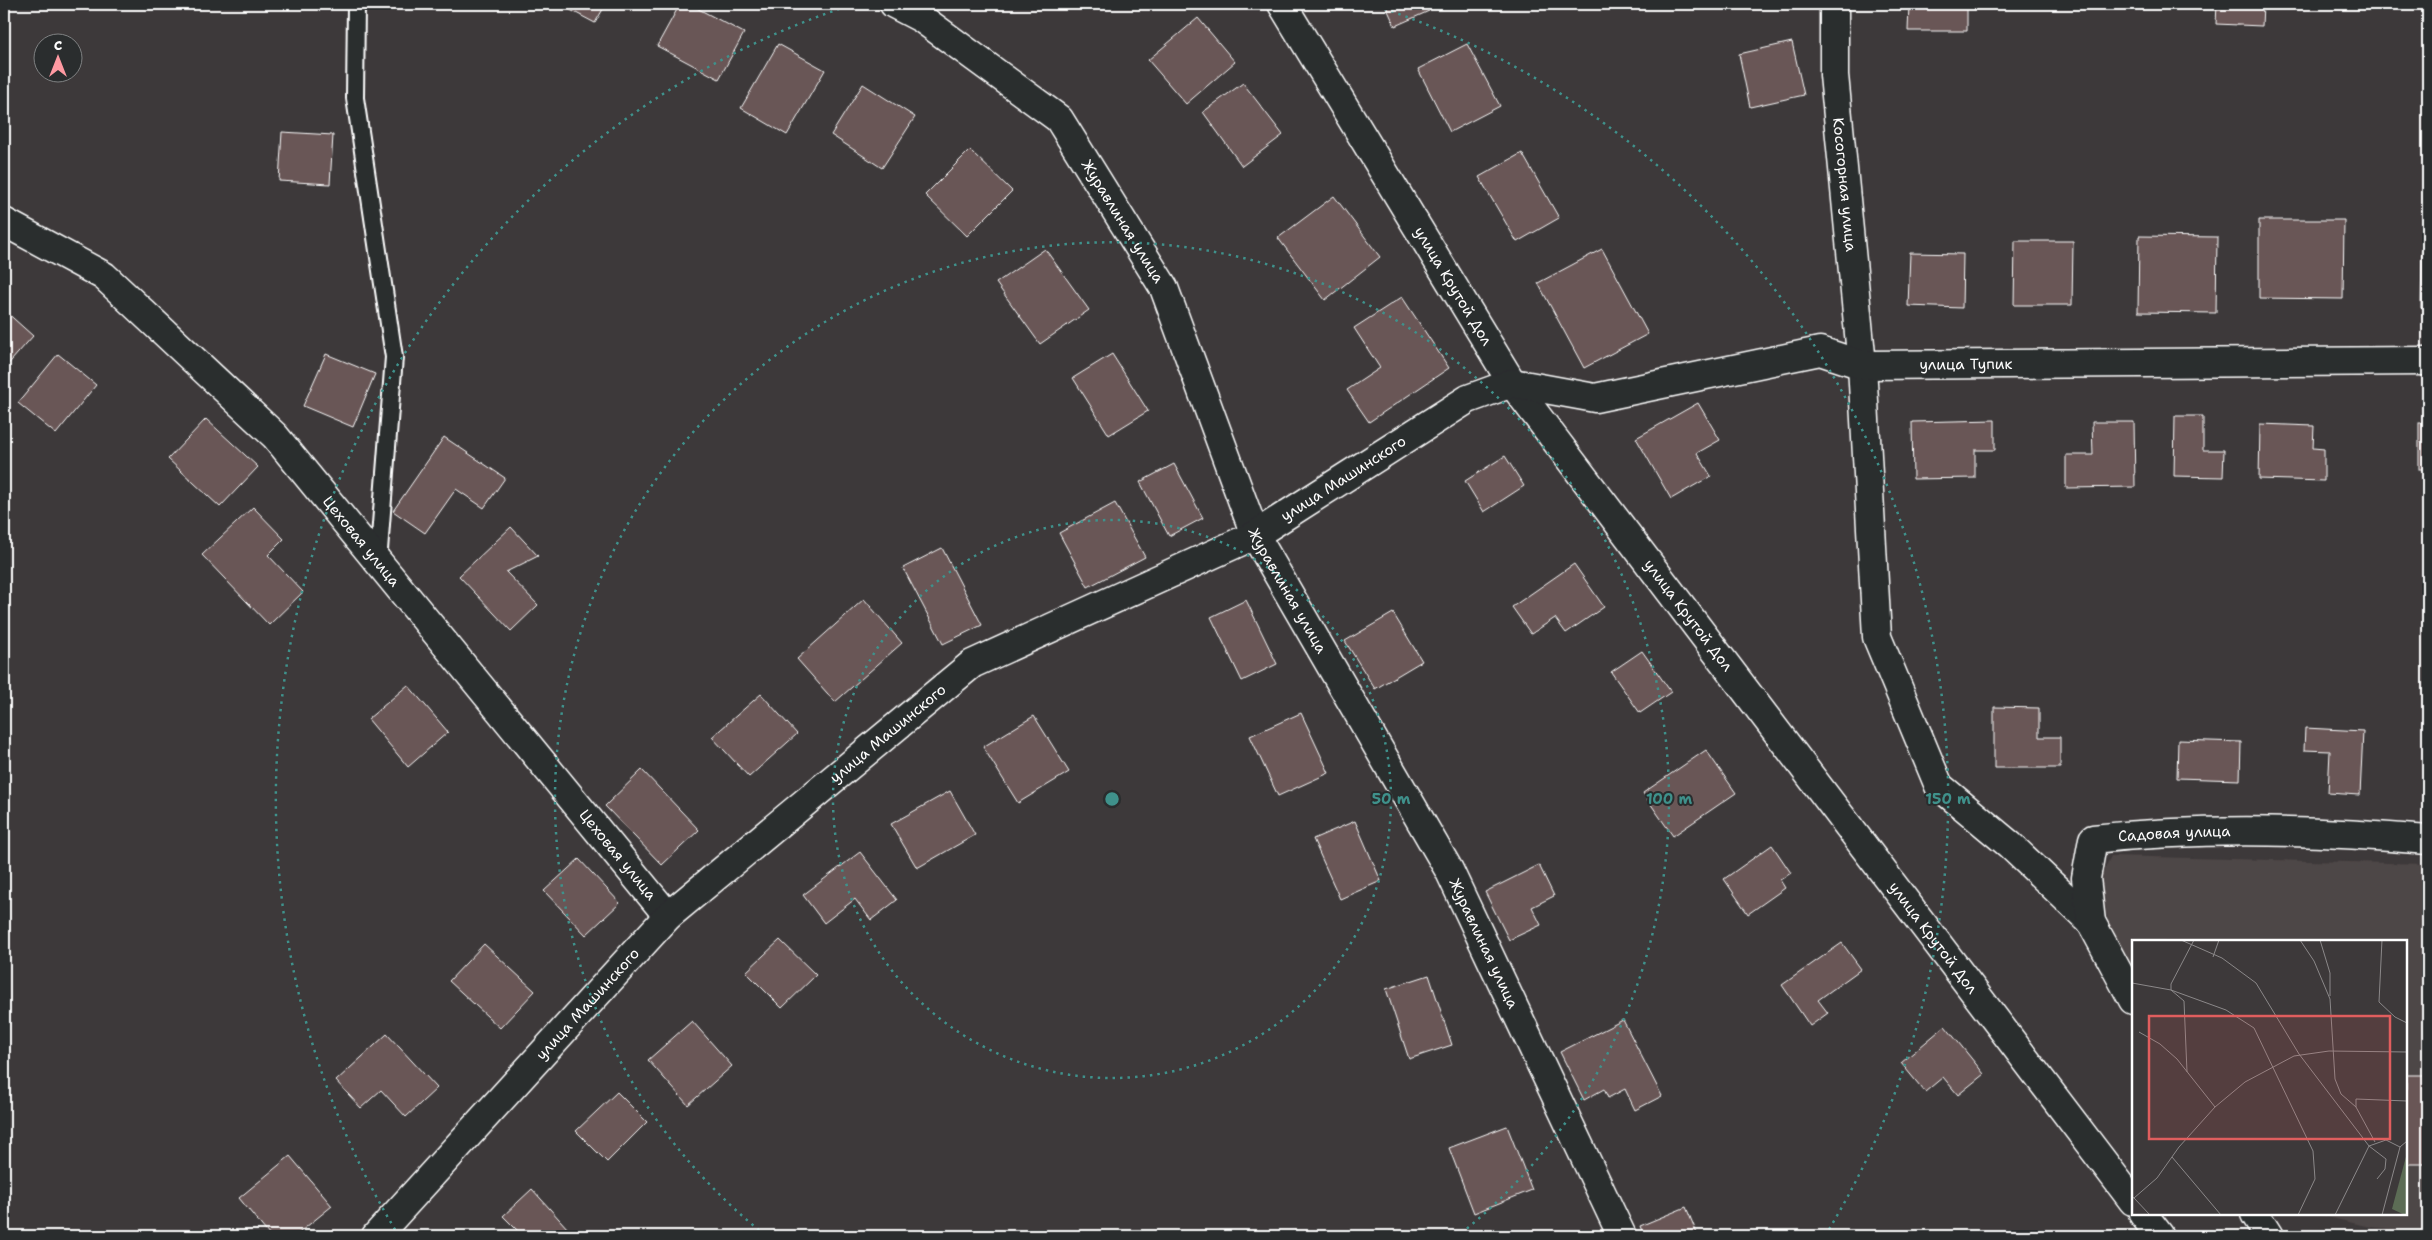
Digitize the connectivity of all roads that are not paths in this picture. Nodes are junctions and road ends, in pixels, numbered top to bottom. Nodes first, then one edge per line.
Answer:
1 (356, 4) edge
2 (894, 4) edge
3 (1282, 4) edge
4 (1834, 4) edge
5 (4, 222) edge
6 (2428, 361) edge
7 (1862, 365) junction
8 (1512, 383) junction
9 (1255, 535) junction
10 (378, 563) junction
11 (2428, 840) edge
12 (668, 916) junction
13 (2091, 922) junction
14 (2132, 998) edge
15 (2132, 1200) edge
16 (2144, 1215) edge
17 (2256, 1215) edge
18 (376, 1236) edge
19 (1622, 1236) edge
20 (2160, 1236) edge
21 (2268, 1236) edge

1 - 10 lane
2 - 9 street, Журавлиная улица
3 - 8 street, улица Крутой Дол
4 - 7 street, Косогорная улица
5 - 10 street, Цеховая улица
6 - 7 street, улица Тупик
7 - 8 street, улица Тупик
7 - 13 street, Косогорная улица
8 - 9 street, улица Машинского
8 - 15 street, улица Крутой Дол
9 - 12 street, улица Машинского
9 - 19 street, Журавлиная улица
10 - 12 street, Цеховая улица
11 - 13 street, Садовая улица
12 - 18 street, улица Машинского
13 - 14 street, Садовая улица
16 - 20 street
17 - 21 street

